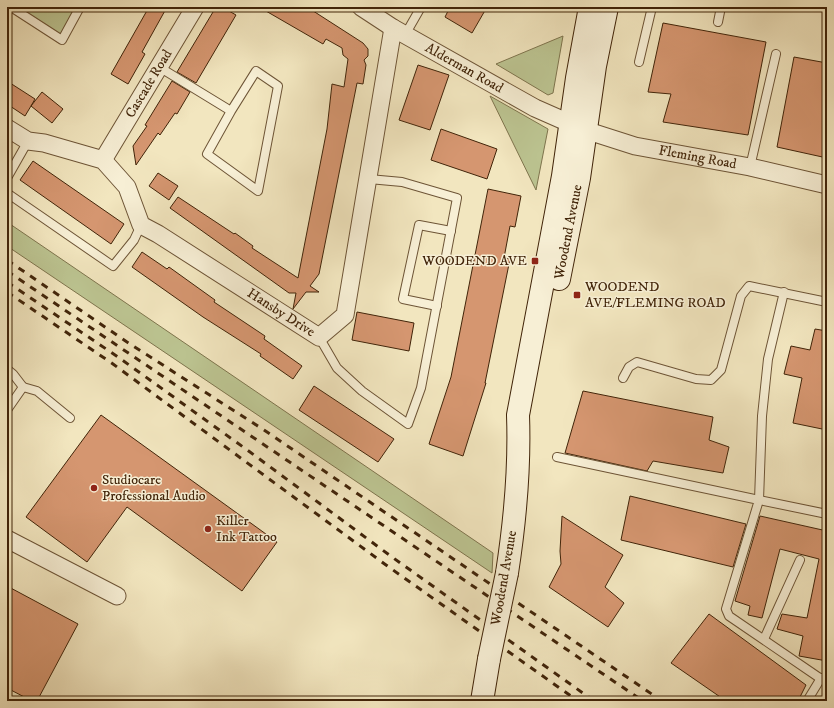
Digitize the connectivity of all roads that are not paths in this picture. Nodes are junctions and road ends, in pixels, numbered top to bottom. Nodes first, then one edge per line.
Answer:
1 (11, 7) edge
2 (80, 7) edge
3 (195, 7) edge
4 (361, 7) edge
5 (421, 7) edge
6 (590, 7) edge
7 (607, 7) edge
8 (652, 7) edge
9 (721, 7) edge
10 (718, 22) dead end
11 (399, 32) junction
12 (776, 54) dead end
13 (639, 62) dead end
14 (159, 67) junction
15 (231, 111) junction
16 (577, 127) junction
17 (7, 128) edge
18 (28, 141) junction
19 (103, 160) junction
20 (750, 167) junction
21 (7, 178) edge
22 (369, 179) junction
23 (827, 185) edge
24 (7, 193) edge
25 (140, 225) junction
26 (451, 231) junction
27 (784, 292) junction
28 (827, 302) edge
29 (437, 306) junction
30 (319, 337) junction
31 (7, 369) edge
32 (623, 378) dead end
33 (23, 388) junction
34 (7, 410) edge
35 (70, 418) dead end
36 (557, 456) dead end
37 (759, 500) junction
38 (827, 514) edge
39 (7, 539) edge
40 (800, 560) dead end
41 (118, 596) dead end
42 (764, 639) junction
43 (824, 681) edge
44 (482, 701) edge
45 (807, 701) edge

1 - 2 lane
3 - 14 street, Cascade Road
4 - 11 street, Alderman Road
5 - 11 lane
6 - 16 street, Woodend Avenue
7 - 16 street, Woodend Avenue
8 - 13 lane
9 - 10 lane
11 - 16 street, Alderman Road
11 - 22 street, Hansby Drive
12 - 20 lane
14 - 15 lane
14 - 19 street, Cascade Road
15 - 15 lane
16 - 20 street, Fleming Road
16 - 44 street, Woodend Avenue, bridge
17 - 18 street
18 - 19 street
18 - 21 lane
19 - 25 street
20 - 23 street, Fleming Road
22 - 26 lane
22 - 30 street, Hansby Drive
24 - 25 lane
25 - 30 street, Hansby Drive
26 - 29 lane
26 - 29 lane
27 - 28 lane
27 - 32 lane
27 - 37 lane
29 - 30 lane
31 - 33 lane
33 - 34 lane
33 - 35 lane
36 - 37 lane
37 - 38 lane
37 - 42 lane
39 - 41 street
40 - 42 lane
42 - 43 lane
43 - 45 lane

